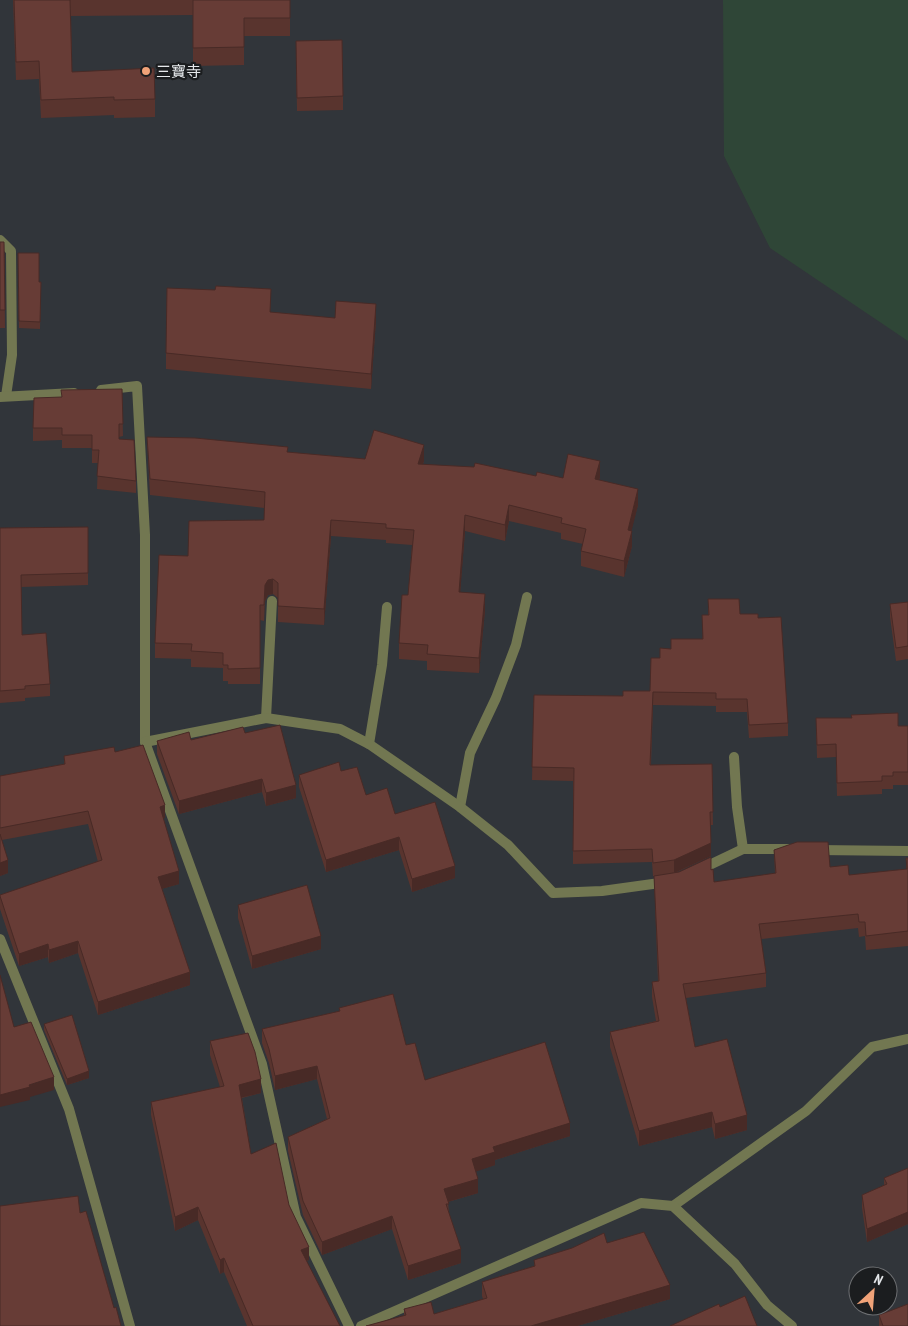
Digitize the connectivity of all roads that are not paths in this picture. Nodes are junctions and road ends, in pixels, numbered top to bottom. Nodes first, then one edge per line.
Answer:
1 (0, 240) edge
2 (3, 396) edge
3 (527, 596) dead end
4 (272, 601) dead end
5 (387, 607) dead end
6 (266, 718) junction
7 (145, 742) junction
8 (369, 744) junction
9 (734, 757) dead end
10 (460, 807) junction
11 (743, 849) junction
12 (908, 851) edge
13 (693, 872) edge
14 (676, 880) edge
15 (0, 939) edge
16 (908, 1039) edge
17 (672, 1206) junction
18 (130, 1326) edge
19 (349, 1326) edge
20 (361, 1326) edge
21 (792, 1326) edge

1 - 2 street
2 - 7 street
3 - 10 street
4 - 6 street
5 - 8 street
6 - 7 street
6 - 8 street
7 - 19 street
8 - 10 street
9 - 11 street
10 - 14 street
11 - 12 street
11 - 13 street
15 - 18 street
16 - 17 street
17 - 20 street
17 - 21 street

